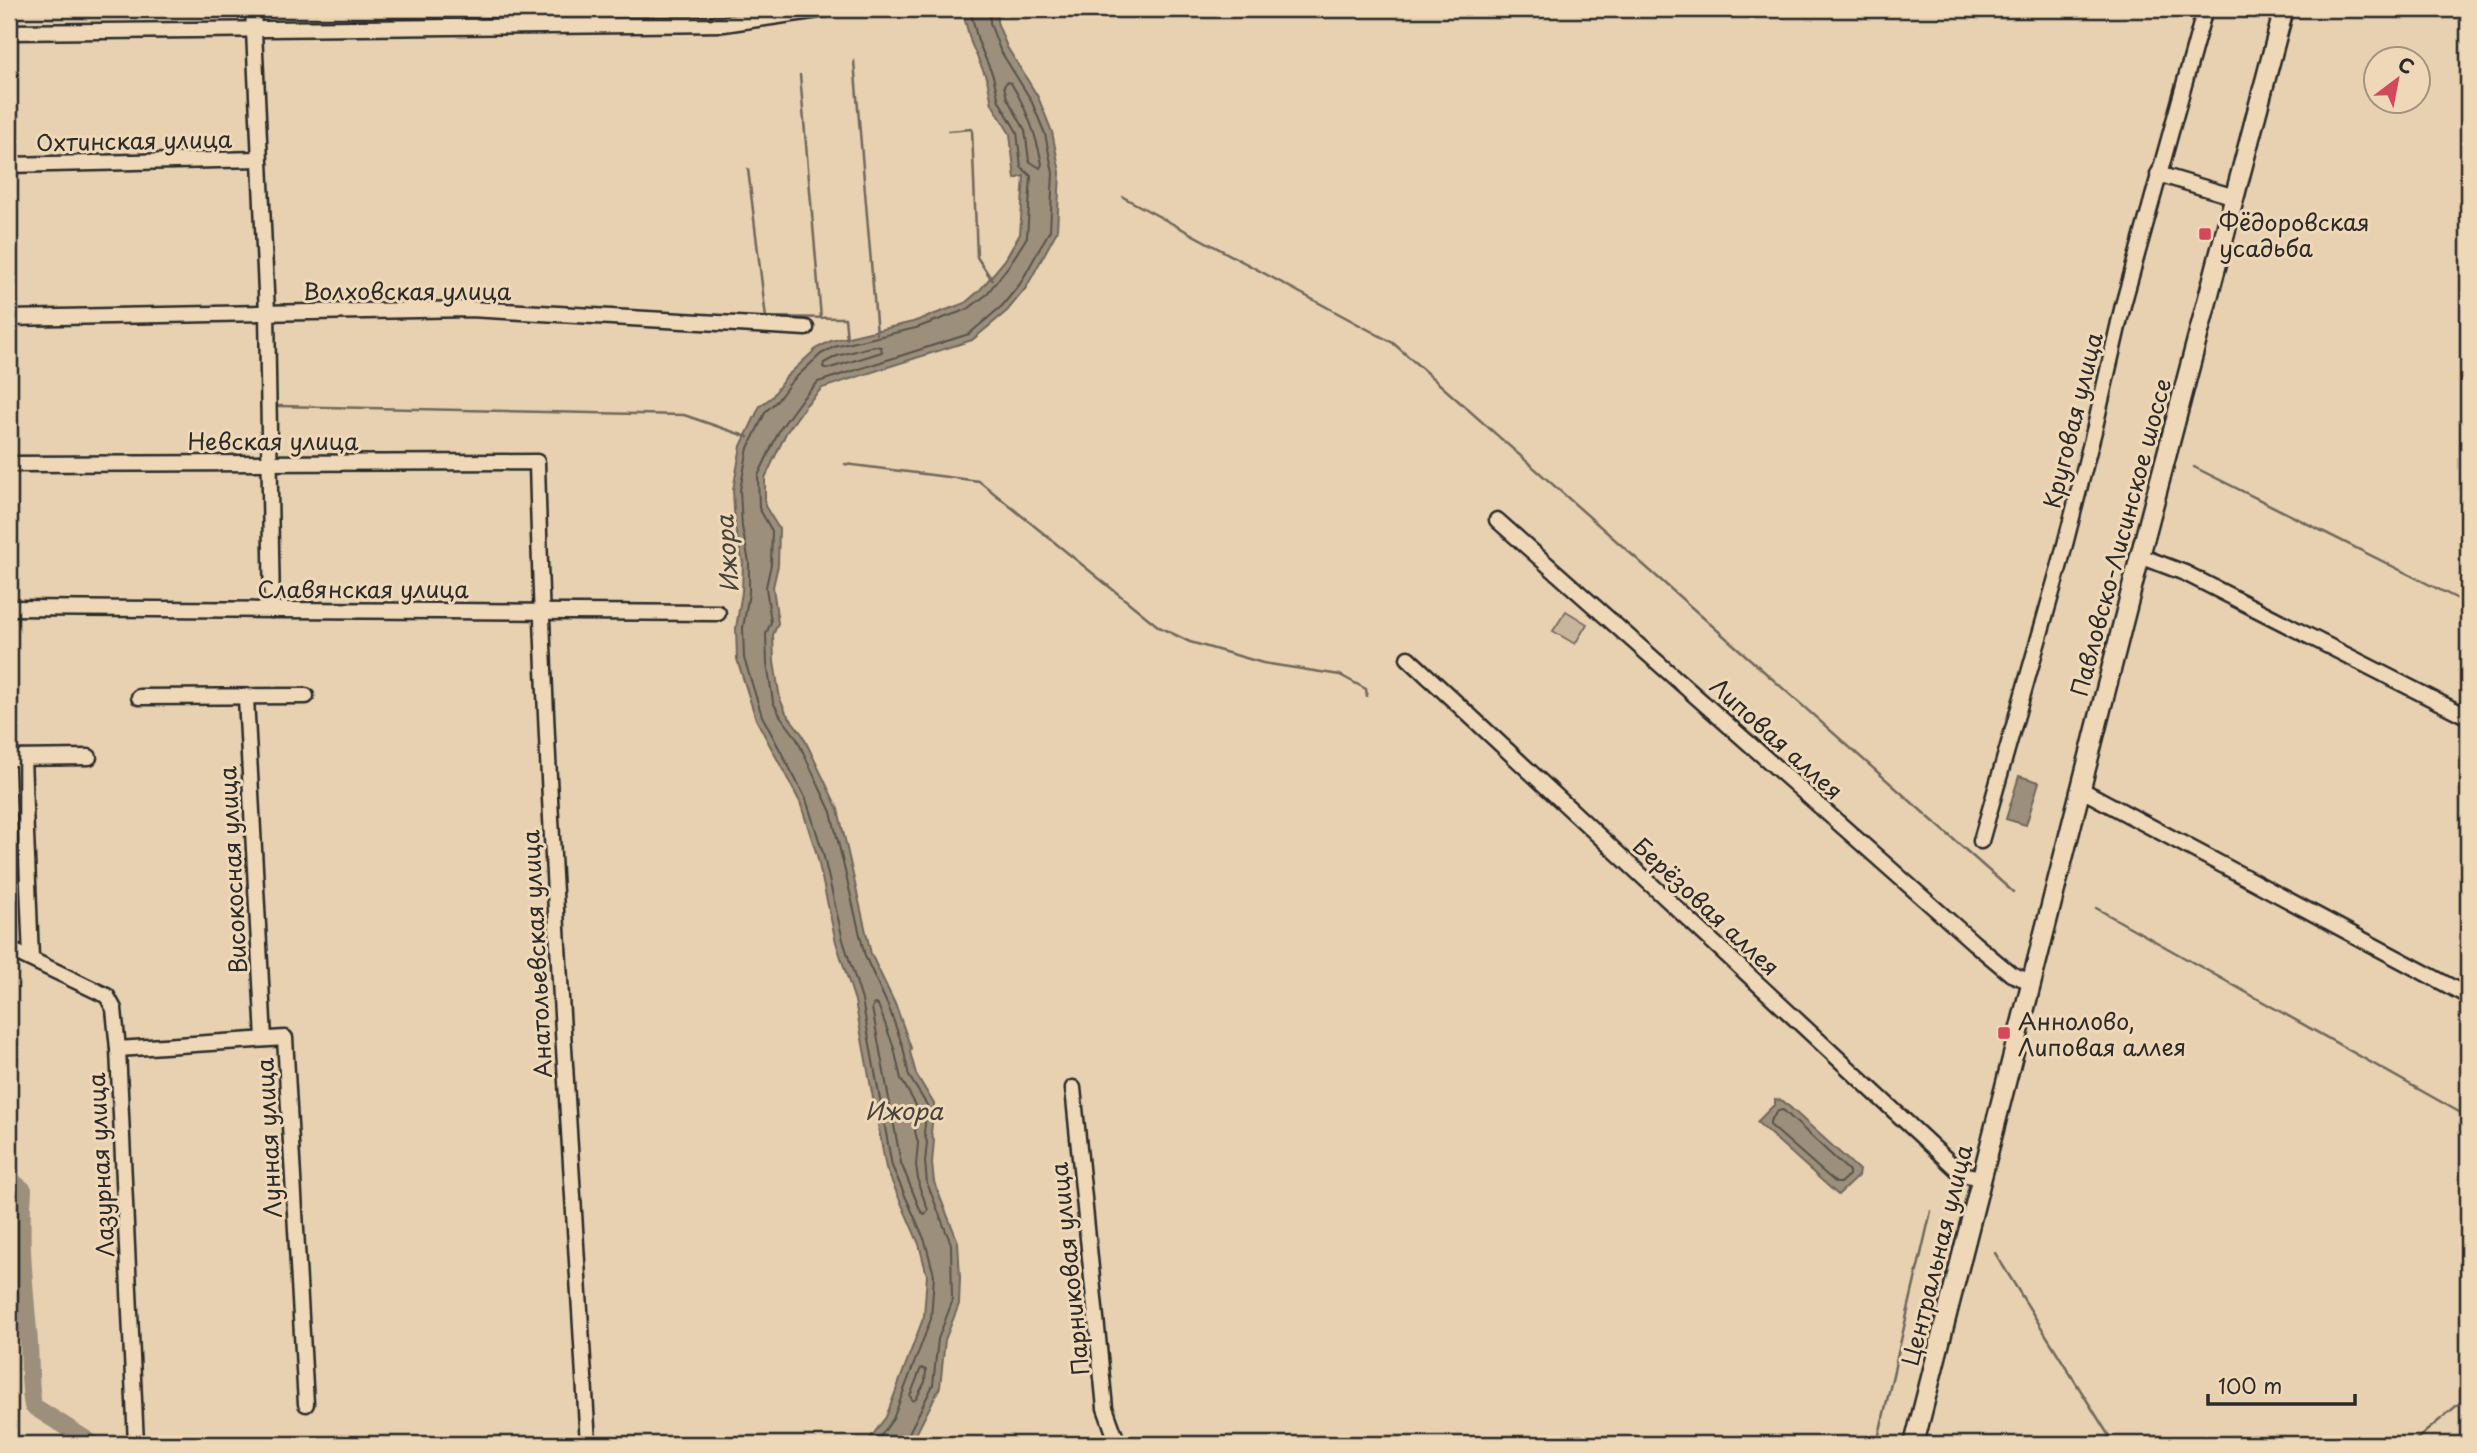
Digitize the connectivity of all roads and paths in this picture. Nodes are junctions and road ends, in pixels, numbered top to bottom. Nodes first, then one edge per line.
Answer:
1 (253, 9) edge
2 (826, 9) edge
3 (2204, 9) edge
4 (2284, 9) edge
5 (254, 29) junction
6 (9, 32) edge
7 (259, 159) junction
8 (9, 165) edge
9 (2158, 174) junction
10 (2235, 197) junction
11 (267, 313) junction
12 (9, 317) edge
13 (806, 328) dead end
14 (537, 461) joint
15 (271, 463) junction
16 (9, 464) edge
17 (1497, 520) dead end
18 (2140, 556) junction
19 (9, 608) edge
20 (272, 610) junction
21 (541, 612) junction
22 (718, 613) dead end
23 (1408, 658) dead end
24 (306, 696) dead end
25 (139, 697) dead end
26 (246, 698) junction
27 (2468, 717) edge
28 (89, 757) dead end
29 (16, 758) edge
30 (2080, 789) junction
31 (1981, 841) dead end
32 (9, 949) edge
33 (31, 958) junction
34 (2031, 982) junction
35 (2468, 996) edge
36 (264, 1039) junction
37 (118, 1049) junction
38 (2007, 1079) joint
39 (1073, 1088) dead end
40 (1981, 1178) junction
41 (306, 1404) dead end
42 (136, 1444) edge
43 (588, 1444) edge
44 (1118, 1444) edge
45 (1914, 1444) edge

1 - 5 street
2 - 5 street
3 - 9 street, Круговая улица
4 - 10 main road, Павловско-Лисинское шоссе
5 - 6 street
5 - 7 street
7 - 8 street, Охтинская улица
7 - 11 street
9 - 10 street
9 - 31 street, Круговая улица
10 - 18 main road, Павловско-Лисинское шоссе
11 - 12 street, Волховская улица
11 - 13 street, Волховская улица
11 - 15 street
14 - 15 street, Невская улица
14 - 21 street, Анатольевская улица
15 - 16 street, Невская улица
15 - 20 street
17 - 34 street, Липовая аллея
18 - 27 street
18 - 30 main road, Павловско-Лисинское шоссе
19 - 20 street, Славянская улица
20 - 21 street, Славянская улица
21 - 22 street, Славянская улица
21 - 43 street, Анатольевская улица
23 - 40 street, Берёзовая аллея
24 - 26 street
25 - 26 street
26 - 36 street, Високосная улица
28 - 29 street
29 - 33 street
30 - 34 main road, Павловско-Лисинское шоссе
30 - 35 street
32 - 33 street, Лазурная улица
33 - 37 street, Лазурная улица
34 - 38 main road, Павловско-Лисинское шоссе
36 - 37 street, Лунная улица
36 - 41 street, Лунная улица
37 - 42 street, Лазурная улица
38 - 40 main road, Центральная улица
39 - 44 street, Парниковая улица
40 - 45 main road, Центральная улица

